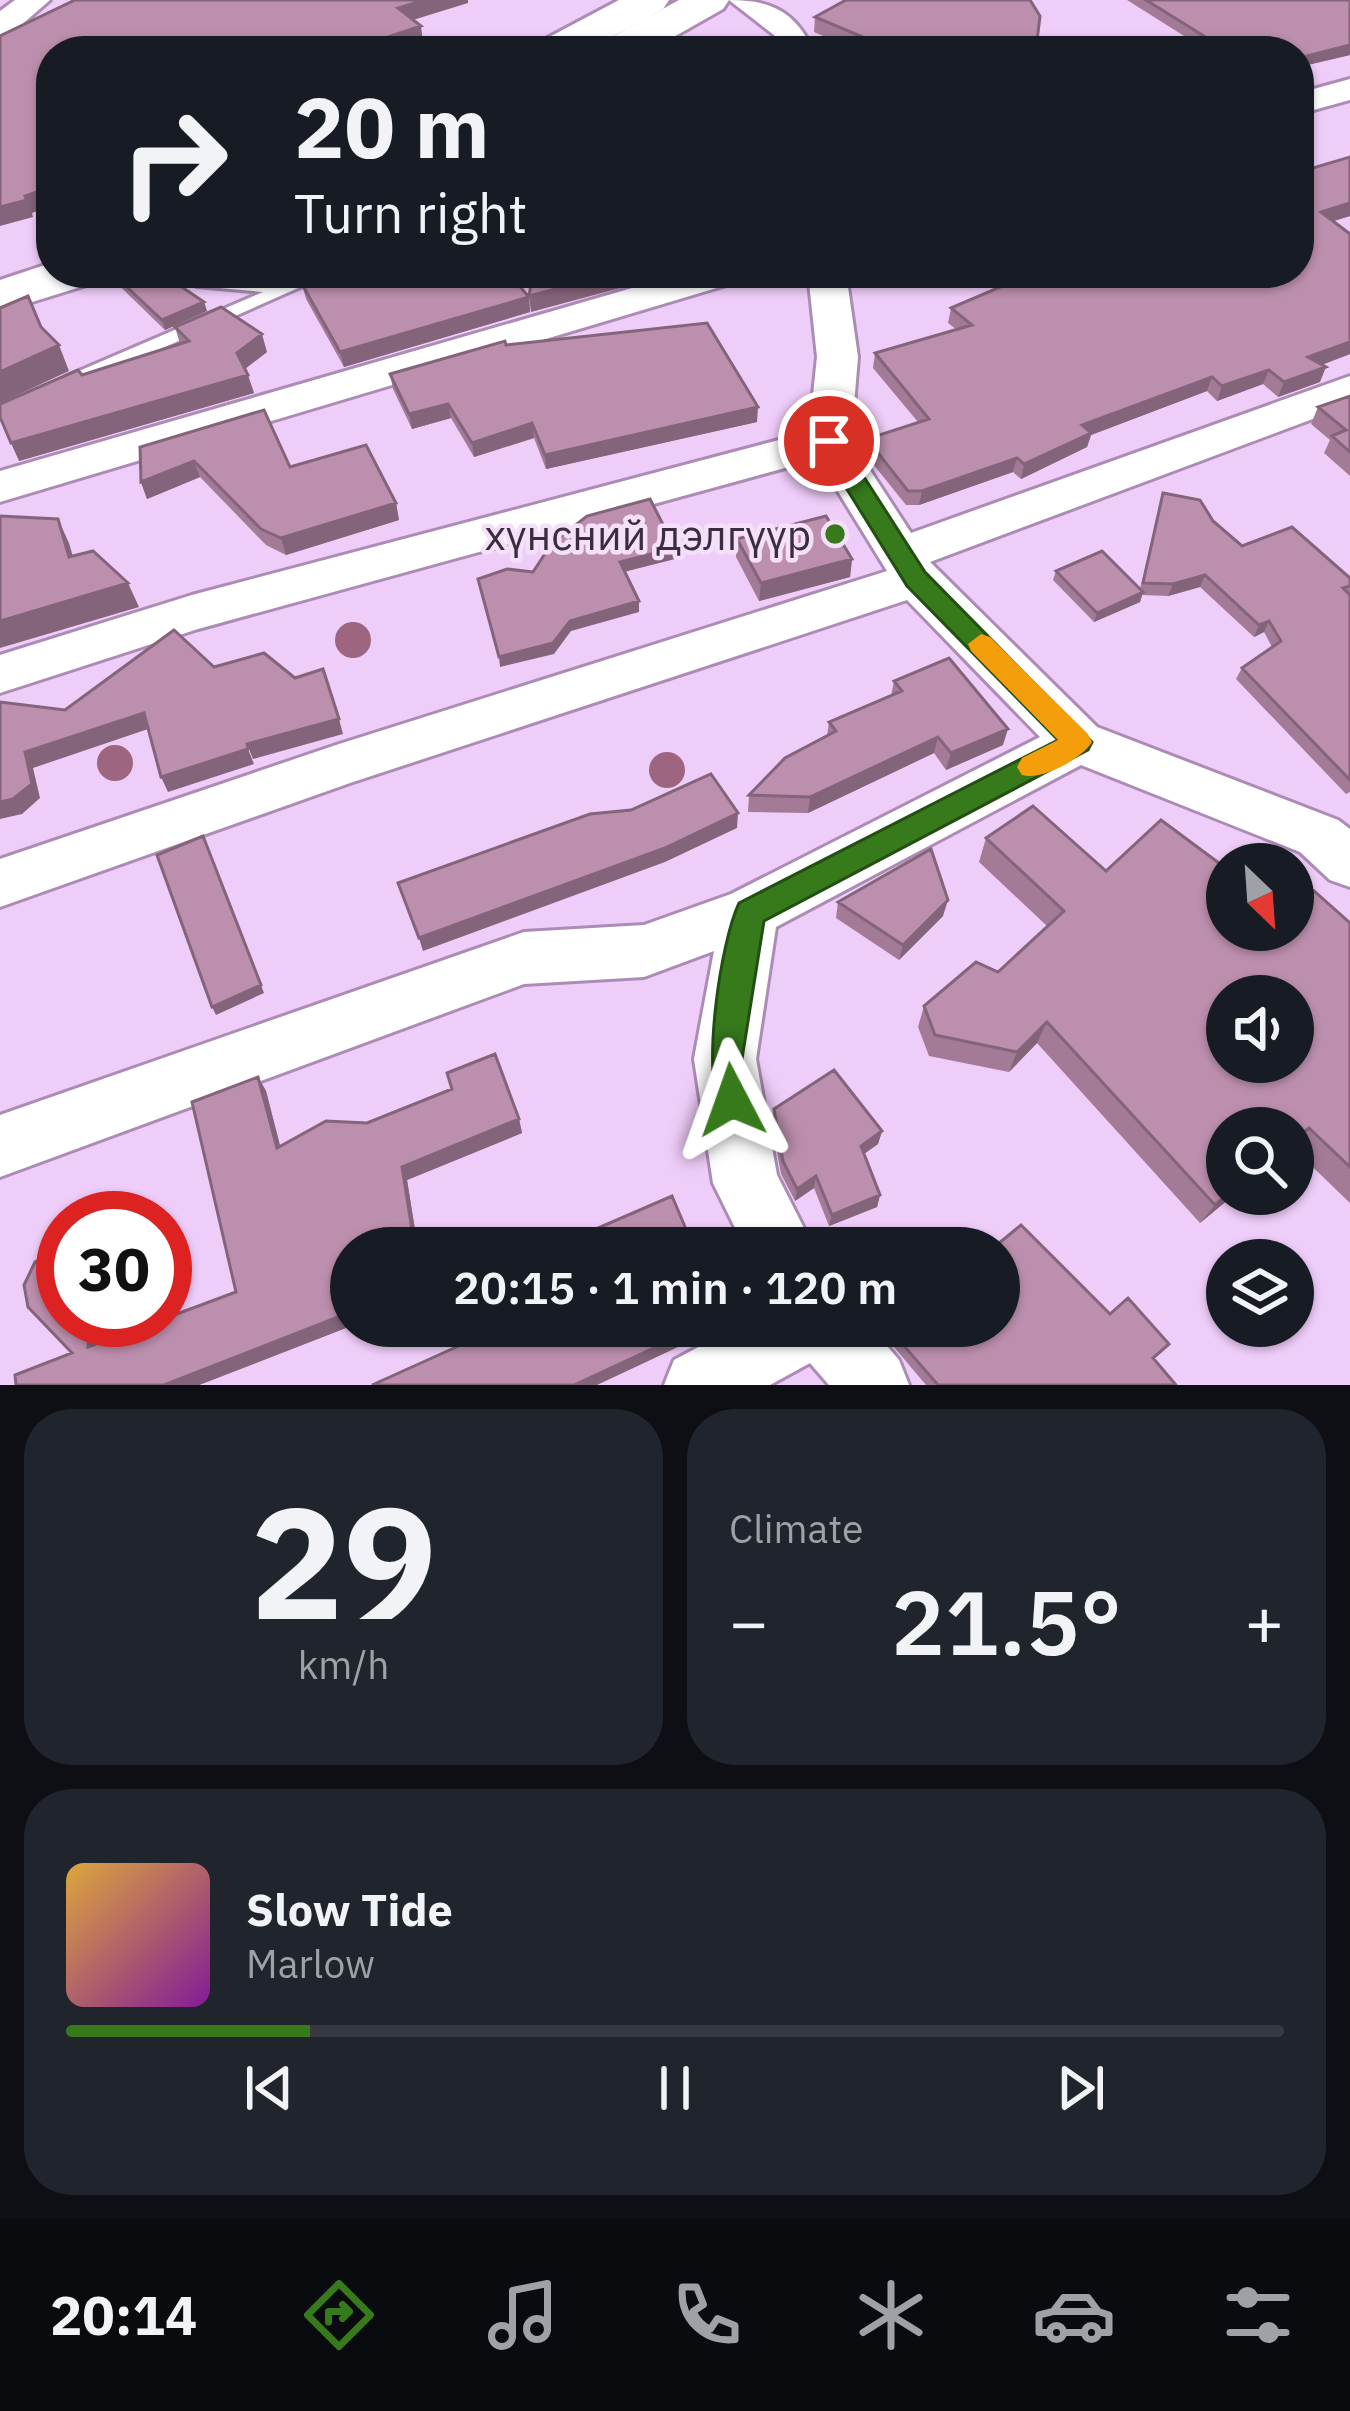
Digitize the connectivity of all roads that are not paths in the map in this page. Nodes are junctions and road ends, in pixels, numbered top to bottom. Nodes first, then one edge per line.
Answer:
1 (34, 0) edge
2 (649, 0) edge
3 (709, 0) edge
4 (745, 0) edge
5 (0, 27) edge
6 (582, 36) edge
7 (645, 36) edge
8 (790, 36) edge
9 (1350, 89) edge
10 (1314, 100) edge
11 (36, 247) edge
12 (0, 259) edge
13 (36, 284) edge
14 (281, 288) edge
15 (674, 288) edge
16 (830, 288) edge
17 (0, 296) edge
18 (1350, 390) edge
19 (43, 394) edge
20 (829, 441) junction
21 (0, 487) edge
22 (907, 568) junction
23 (0, 674) edge
24 (1078, 742) junction
25 (1340, 838) edge
26 (0, 883) edge
27 (750, 913) junction
28 (0, 1146) edge
29 (770, 1227) edge
30 (769, 1347) edge
31 (842, 1347) edge
32 (699, 1385) edge
33 (874, 1385) edge

1 - 5 street
2 - 6 main road
3 - 7 main road
4 - 8 street
9 - 10 street
11 - 12 main road
13 - 17 main road
14 - 19 lane
15 - 21 street
16 - 20 street
18 - 22 street
20 - 22 street
20 - 23 street
22 - 24 street
22 - 26 street
24 - 25 street
24 - 27 street
27 - 28 street
27 - 29 street
30 - 32 street
31 - 33 street

